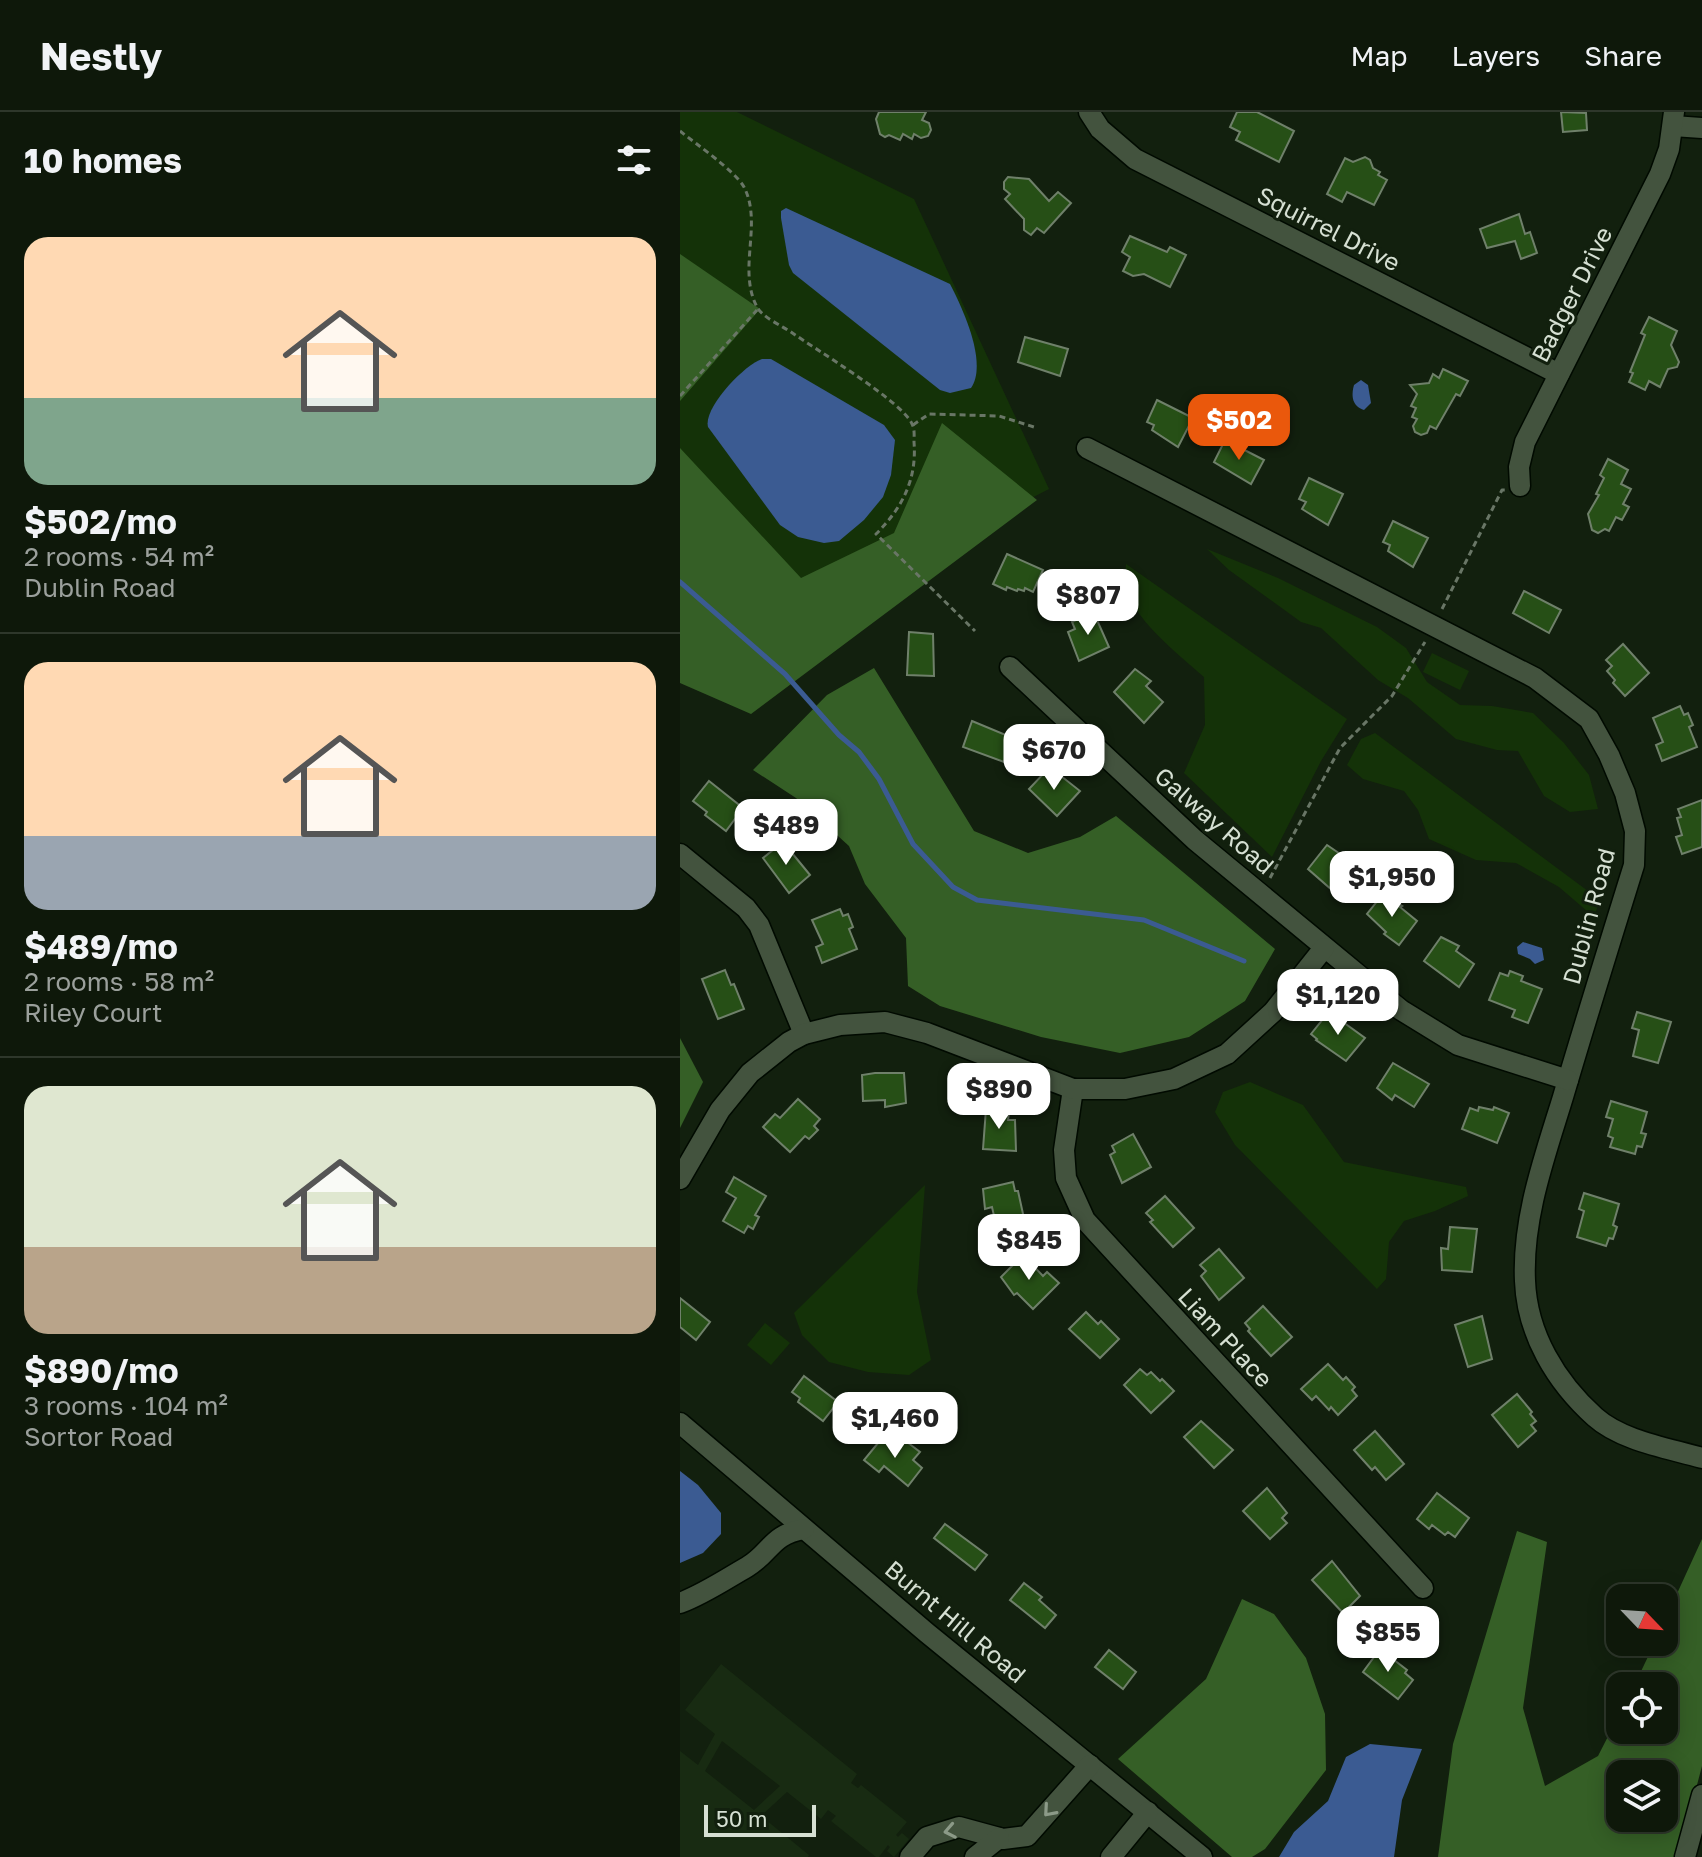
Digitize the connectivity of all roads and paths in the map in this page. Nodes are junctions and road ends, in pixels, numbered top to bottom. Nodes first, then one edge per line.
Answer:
1 (1089, 112) edge
2 (1674, 119) edge
3 (1702, 128) edge
4 (680, 131) edge
5 (758, 309) junction
6 (1559, 374) junction
7 (680, 396) edge
8 (913, 425) junction
9 (1034, 427) dead end
10 (1087, 448) dead end
11 (1520, 486) joint
12 (1438, 617) dead end
13 (975, 631) dead end
14 (1429, 635) dead end
15 (1010, 667) dead end
16 (680, 854) edge
17 (1269, 879) dead end
18 (1324, 948) junction
19 (804, 1034) junction
20 (1568, 1080) junction
21 (1073, 1089) junction
22 (680, 1179) edge
23 (680, 1423) edge
24 (1702, 1458) edge
25 (783, 1511) junction
26 (804, 1529) junction
27 (739, 1570) junction
28 (1423, 1588) dead end
29 (680, 1603) edge
30 (1090, 1765) junction
31 (1702, 1795) edge
32 (1148, 1812) junction
33 (999, 1838) junction
34 (910, 1857) edge
35 (975, 1857) edge
36 (1019, 1857) edge
37 (1111, 1857) edge
38 (1202, 1857) edge
39 (1685, 1857) edge

1 - 6 street, Squirrel Drive
2 - 3 street
2 - 6 street, Badger Drive
4 - 5 path
5 - 7 path
5 - 8 path
6 - 11 street, Badger Drive
8 - 9 path
8 - 13 path
10 - 20 street, Dublin Road
11 - 12 path
14 - 17 path
15 - 18 street, Galway Road
16 - 19 street
18 - 20 street, Galway Road
18 - 21 street
19 - 21 street
19 - 22 street
20 - 24 street, Dublin Road
21 - 28 street, Liam Place
23 - 25 street, Burnt Hill Road
25 - 26 street, Burnt Hill Road
25 - 27 street
26 - 27 street
26 - 30 street, Burnt Hill Road
27 - 29 street
30 - 32 street, Burnt Hill Road
30 -> 33 street
31 - 39 street
32 - 37 street
32 - 38 street, Burnt Hill Road
33 -> 34 street
33 - 35 street
33 - 36 street

